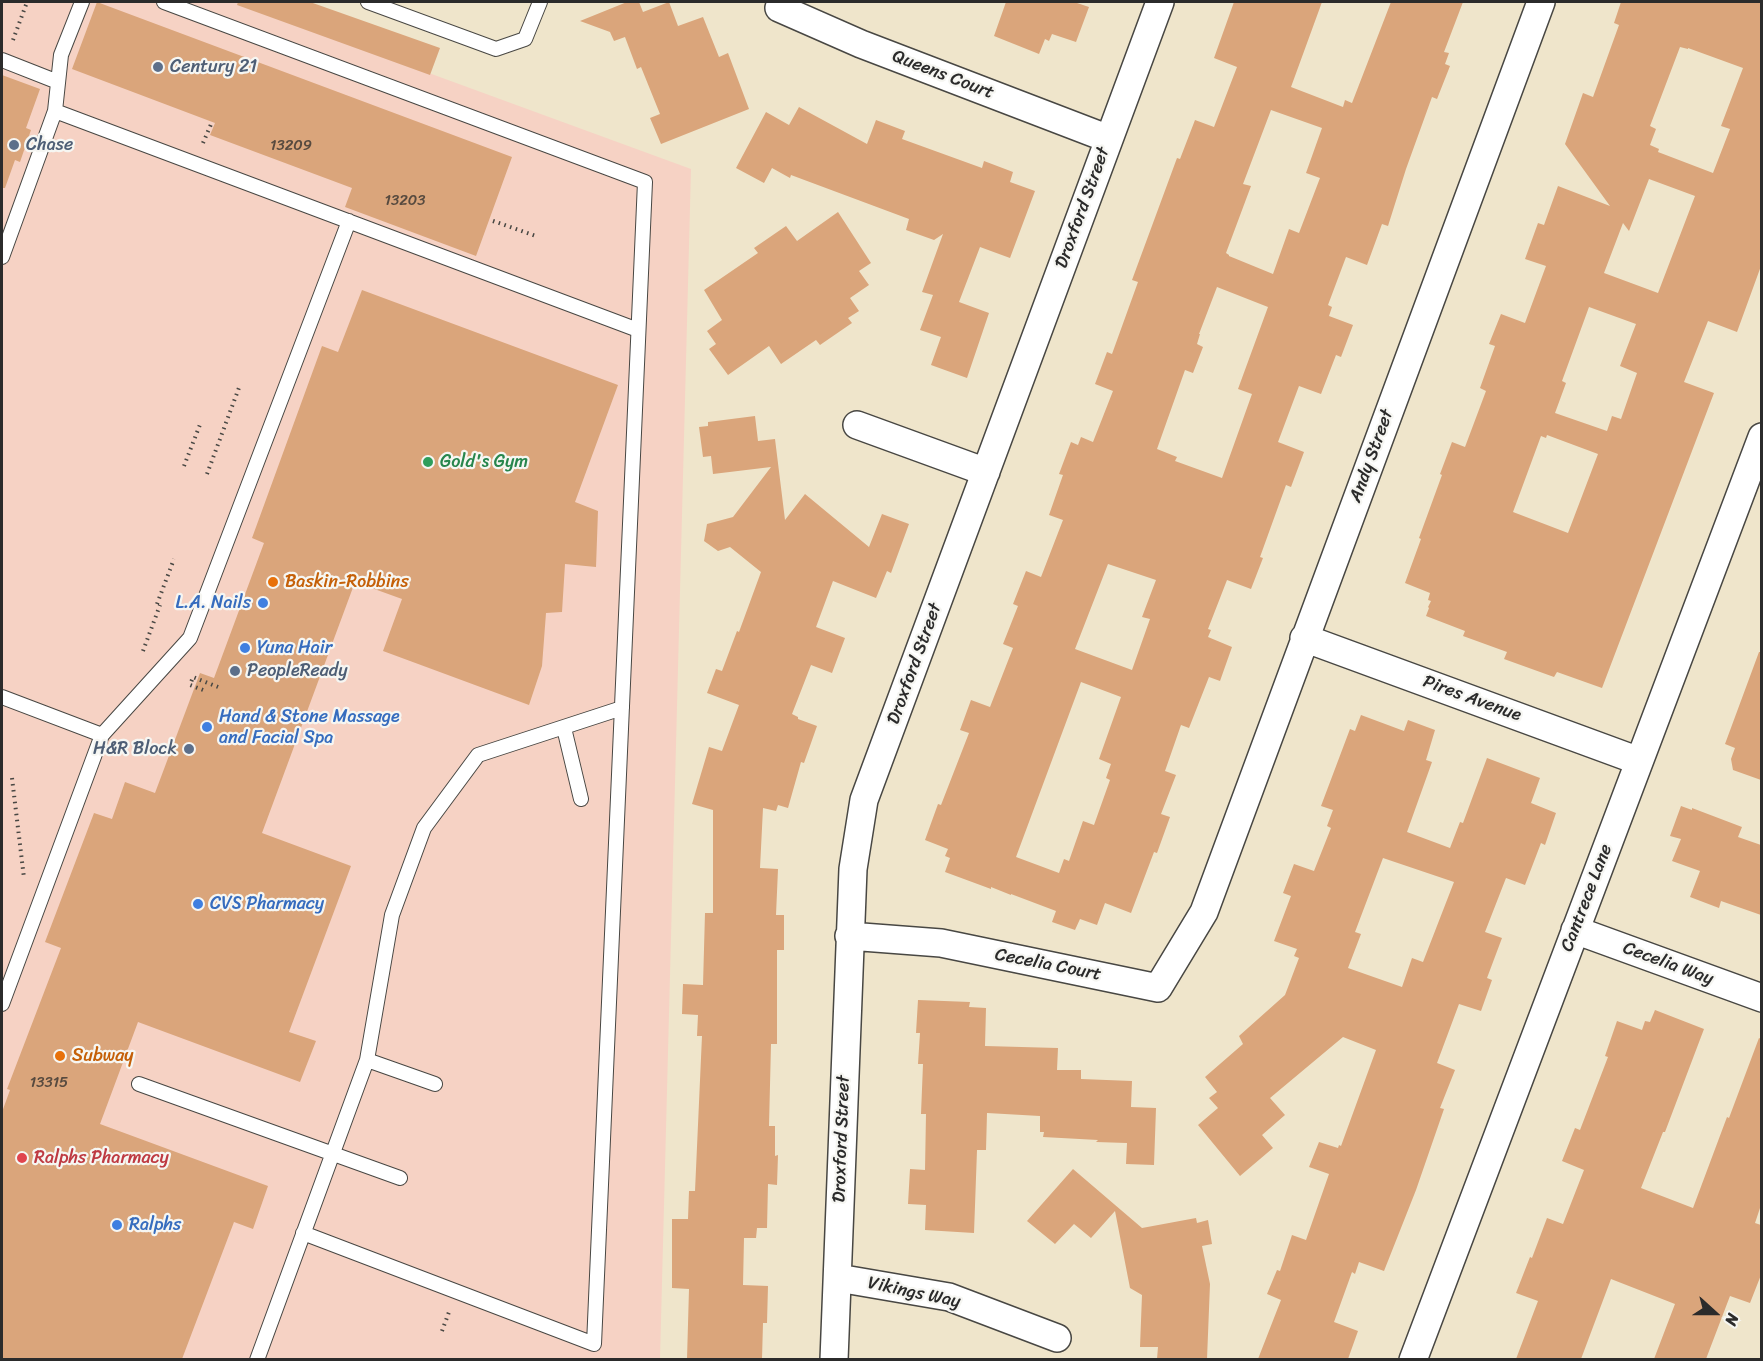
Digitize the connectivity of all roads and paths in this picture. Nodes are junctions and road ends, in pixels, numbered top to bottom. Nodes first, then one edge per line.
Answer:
1 (27, 2) edge
2 (82, 2) edge
3 (164, 2) edge
4 (368, 2) edge
5 (540, 2) edge
6 (1160, 2) edge
7 (1541, 2) edge
8 (780, 5) edge
9 (14, 36) dead end
10 (2, 60) edge
11 (58, 82) junction
12 (55, 111) junction
13 (1109, 139) junction
14 (205, 140) dead end
15 (211, 143) dead end
16 (349, 221) junction
17 (493, 221) dead end
18 (536, 236) dead end
19 (2, 257) edge
20 (638, 330) junction
21 (240, 385) dead end
22 (201, 422) dead end
23 (857, 425) dead end
24 (1761, 436) edge
25 (184, 466) dead end
26 (986, 472) junction
27 (207, 474) dead end
28 (174, 559) dead end
29 (1304, 638) junction
30 (143, 651) dead end
31 (218, 687) dead end
32 (203, 690) dead end
33 (2, 698) edge
34 (622, 708) junction
35 (564, 728) junction
36 (102, 735) junction
37 (1639, 761) junction
38 (12, 777) dead end
39 (581, 799) dead end
40 (24, 879) dead end
41 (1204, 912) joint
42 (1575, 930) junction
43 (849, 936) junction
44 (1761, 998) edge
45 (2, 1004) edge
46 (367, 1060) junction
47 (139, 1084) dead end
48 (435, 1084) dead end
49 (333, 1154) junction
50 (400, 1178) dead end
51 (303, 1233) junction
52 (838, 1278) junction
53 (1057, 1338) dead end
54 (257, 1359) edge
55 (834, 1359) edge
56 (1413, 1359) edge

1 - 9 path
2 - 11 lane
3 - 20 lane
4 - 5 lane
6 - 13 street, Droxford Street
7 - 29 street, Andy Street
8 - 13 street, Queens Court
10 - 11 lane
11 - 12 lane
12 - 16 lane
12 - 19 lane
13 - 26 street, Droxford Street
14 - 15 path
16 - 20 lane
16 - 36 lane
17 - 18 path
20 - 34 lane
21 - 27 path
22 - 25 path
23 - 26 street
24 - 37 street, Cantrece Lane
26 - 43 street, Droxford Street
28 - 30 path
29 - 37 street, Pires Avenue
29 - 41 street, Andy Street
31 - 32 path
33 - 36 lane
34 - 35 lane
34 - 51 lane
35 - 39 lane
35 - 46 lane
36 - 45 lane
37 - 42 street, Cantrece Lane
38 - 40 path
41 - 43 street, Cecelia Court
42 - 44 street, Cecelia Way
42 - 56 street, Cantrece Lane
43 - 52 street, Droxford Street
46 - 48 lane
46 - 49 lane
47 - 49 lane
49 - 50 lane
49 - 51 lane
51 - 54 lane
52 - 53 street, Vikings Way
52 - 55 street, Droxford Street

